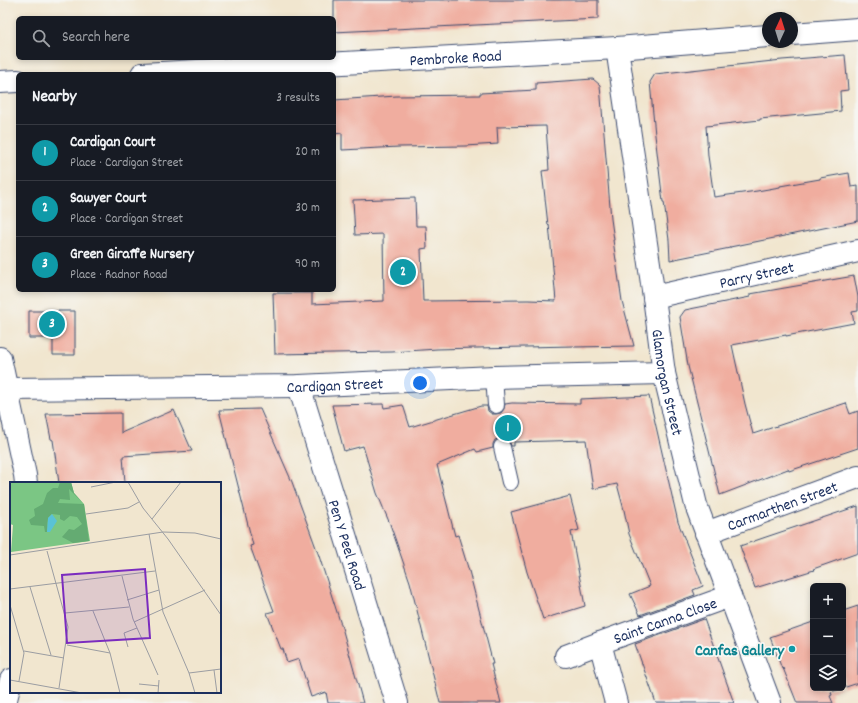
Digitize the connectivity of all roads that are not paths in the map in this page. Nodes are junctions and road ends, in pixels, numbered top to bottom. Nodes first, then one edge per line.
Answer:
1 (858, 29) edge
2 (798, 34) edge
3 (762, 36) edge
4 (617, 48) junction
5 (179, 72) edge
6 (16, 81) edge
7 (0, 82) edge
8 (858, 251) edge
9 (654, 297) junction
10 (0, 358) edge
11 (664, 373) junction
12 (494, 377) junction
13 (299, 386) junction
14 (7, 389) junction
15 (496, 405) dead end
16 (502, 447) dead end
17 (858, 478) edge
18 (26, 482) edge
19 (510, 482) dead end
20 (706, 533) junction
21 (730, 596) junction
22 (600, 643) junction
23 (566, 656) dead end
24 (10, 684) edge
25 (5, 703) edge
26 (397, 703) edge
27 (616, 703) edge
28 (770, 703) edge

1 - 2 street
3 - 4 street, Pembroke Road
4 - 5 street, Pembroke Road
4 - 9 street, Glamorgan Street
6 - 7 street
8 - 9 street, Parry Street
9 - 11 street, Glamorgan Street
10 - 14 street
11 - 12 street, Cardigan Street
11 - 20 street, Glamorgan Street
12 - 13 street, Cardigan Street
12 - 15 lane
13 - 14 street, Cardigan Street
13 - 26 street, Pen Y Peel Road
14 - 18 street
16 - 19 lane
17 - 20 street, Carmarthen Street
20 - 21 street, Glamorgan Street
21 - 22 street, Saint Canna Close
21 - 28 street, Glamorgan Street
22 - 23 street, Saint Canna Close
22 - 27 street, Saint Canna Close
24 - 25 street

